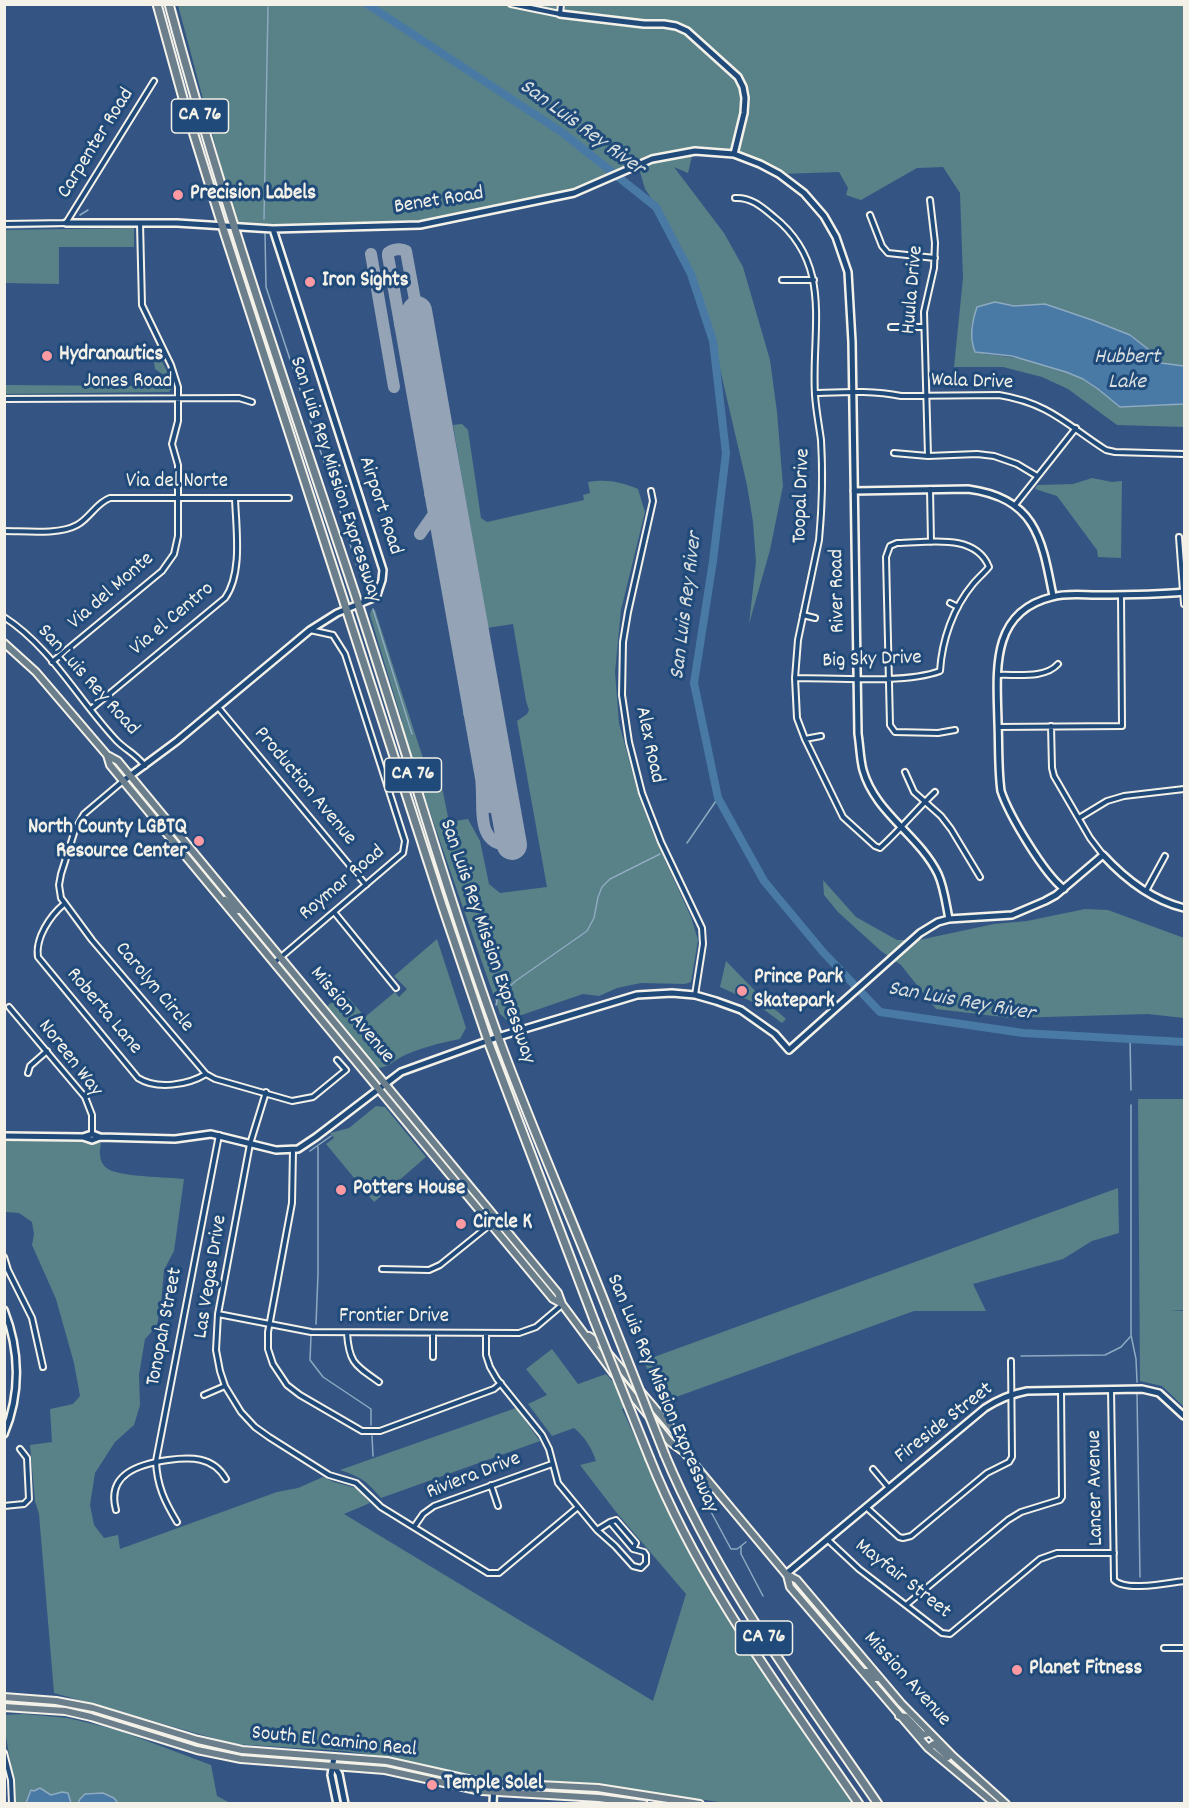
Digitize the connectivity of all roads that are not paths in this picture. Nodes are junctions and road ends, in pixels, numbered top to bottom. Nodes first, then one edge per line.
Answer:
1 (157, 4) edge
2 (169, 4) edge
3 (512, 4) edge
4 (561, 4) edge
5 (560, 15) junction
6 (154, 81) dead end
7 (734, 154) junction
8 (735, 198) dead end
9 (930, 200) dead end
10 (870, 215) dead end
11 (140, 222) junction
12 (66, 223) junction
13 (4, 224) edge
14 (222, 225) junction
15 (233, 226) junction
16 (273, 229) junction
17 (836, 237) joint
18 (934, 258) junction
19 (782, 280) dead end
20 (814, 280) junction
21 (891, 327) dead end
22 (924, 327) junction
23 (852, 392) junction
24 (815, 393) junction
25 (925, 396) junction
26 (178, 398) junction
27 (4, 399) edge
28 (252, 402) dead end
29 (1076, 428) junction
30 (894, 453) dead end
31 (1185, 454) edge
32 (928, 456) junction
33 (1037, 476) junction
34 (930, 489) junction
35 (651, 491) dead end
36 (854, 491) junction
37 (178, 498) junction
38 (236, 498) junction
39 (290, 498) dead end
40 (1015, 506) junction
41 (4, 531) edge
42 (1179, 537) dead end
43 (931, 542) junction
44 (1184, 592) edge
45 (1121, 595) junction
46 (1053, 596) junction
47 (950, 603) dead end
48 (1185, 604) edge
49 (358, 605) junction
50 (958, 607) junction
51 (346, 609) junction
52 (803, 615) junction
53 (4, 617) edge
54 (815, 618) dead end
55 (310, 630) junction
56 (4, 643) edge
57 (52, 662) junction
58 (1058, 664) dead end
59 (997, 675) junction
60 (795, 678) junction
61 (857, 678) junction
62 (890, 678) junction
63 (218, 707) junction
64 (91, 709) junction
65 (1051, 726) junction
66 (998, 727) junction
67 (955, 730) dead end
68 (821, 736) dead end
69 (805, 739) junction
70 (107, 755) junction
71 (145, 766) junction
72 (905, 772) dead end
73 (130, 776) junction
74 (123, 781) junction
75 (1185, 789) edge
76 (935, 792) dead end
77 (925, 801) junction
78 (1079, 818) junction
79 (159, 825) junction
80 (902, 827) junction
81 (1103, 855) junction
82 (1165, 856) dead end
83 (199, 859) junction
84 (980, 877) dead end
85 (366, 885) junction
86 (1064, 889) junction
87 (1146, 891) junction
88 (217, 896) junction
89 (64, 904) junction
90 (1185, 908) edge
91 (241, 910) junction
92 (334, 912) junction
93 (949, 919) junction
94 (280, 957) junction
95 (273, 963) junction
96 (396, 988) dead end
97 (694, 995) junction
98 (9, 1007) dead end
99 (498, 1037) junction
100 (488, 1041) junction
101 (47, 1051) junction
102 (337, 1060) dead end
103 (28, 1073) dead end
104 (206, 1074) junction
105 (386, 1084) junction
106 (379, 1089) junction
107 (266, 1092) junction
108 (92, 1134) junction
109 (219, 1134) junction
110 (4, 1136) edge
111 (83, 1137) junction
112 (100, 1137) junction
113 (250, 1144) junction
114 (292, 1150) junction
115 (497, 1219) junction
116 (491, 1224) junction
117 (4, 1257) edge
118 (382, 1269) dead end
119 (6, 1271) edge
120 (562, 1304) junction
121 (4, 1310) edge
122 (218, 1314) junction
123 (269, 1324) junction
124 (347, 1333) junction
125 (433, 1333) junction
126 (486, 1334) junction
127 (433, 1357) dead end
128 (1011, 1361) dead end
129 (43, 1367) dead end
130 (379, 1382) dead end
131 (501, 1383) junction
132 (225, 1386) junction
133 (1111, 1389) junction
134 (1061, 1390) junction
135 (1011, 1394) junction
136 (204, 1395) dead end
137 (1185, 1416) edge
138 (4, 1434) edge
139 (20, 1449) dead end
140 (156, 1461) junction
141 (552, 1464) junction
142 (873, 1469) dead end
143 (226, 1479) dead end
144 (491, 1485) junction
145 (889, 1488) junction
146 (4, 1506) edge
147 (498, 1506) dead end
148 (578, 1508) junction
149 (866, 1508) junction
150 (116, 1510) dead end
151 (177, 1522) dead end
152 (414, 1527) junction
153 (597, 1530) junction
154 (827, 1539) junction
155 (1114, 1553) junction
156 (786, 1574) junction
157 (1185, 1581) edge
158 (906, 1605) junction
159 (1164, 1648) dead end
160 (1185, 1648) edge
161 (852, 1660) junction
162 (870, 1666) junction
163 (863, 1672) junction
164 (880, 1678) junction
165 (4, 1697) edge
166 (4, 1707) edge
167 (899, 1716) junction
168 (929, 1732) junction
169 (928, 1748) junction
170 (4, 1753) edge
171 (334, 1757) junction
172 (954, 1757) junction
173 (334, 1766) junction
174 (955, 1770) junction
175 (981, 1780) junction
176 (494, 1783) junction
177 (980, 1790) junction
178 (494, 1792) junction
179 (12, 1803) edge
180 (337, 1803) edge
181 (345, 1803) edge
182 (493, 1803) edge
183 (644, 1803) edge
184 (700, 1803) edge
185 (859, 1803) edge
186 (878, 1803) edge
187 (989, 1803) edge
188 (995, 1803) edge
189 (1006, 1803) edge

1 - 14 highway, San Luis Rey Mission Expressway / CA 76
2 - 15 highway, San Luis Rey Mission Expressway / CA 76
3 - 5 street
4 - 5 street
5 - 7 street
6 - 12 street, Carpenter Road
7 - 16 street, Benet Road
7 - 17 street, Benet Road
8 - 20 street, Toopal Drive
9 - 18 street, Huula Drive
10 - 18 street
11 - 12 street, Benet Road
11 - 14 street, Benet Road
11 - 26 street, Via del Monte
12 - 13 street, Benet Road
14 - 15 street, Benet Road
14 - 51 highway, San Luis Rey Mission Expressway / CA 76
15 - 16 street, Benet Road
15 - 49 highway, San Luis Rey Mission Expressway / CA 76
16 - 49 street, Airport Road
17 - 23 street, River Road
18 - 22 street, Huula Drive
19 - 20 street
20 - 24 street, Toopal Drive
21 - 22 street
22 - 25 street, Huula Drive
23 - 24 street, Wala Drive
23 - 25 street, Wala Drive
23 - 36 street, River Road
24 - 52 street, Toopal Drive
25 - 29 street, Wala Drive
25 - 32 street, Huula Drive
26 - 27 street, Jones Road
26 - 28 street, Jones Road
26 - 37 street, Via del Monte
29 - 31 street, Wala Drive
29 - 33 street
30 - 32 street
32 - 33 street
33 - 40 street
34 - 36 street
34 - 40 street
34 - 43 street
35 - 97 street, Alex Road
36 - 61 street, River Road
37 - 38 street, Via del Norte
37 - 41 street, Via del Norte
37 - 57 street, Via del Monte
38 - 39 street, Via del Norte
38 - 64 street, Via el Centro
40 - 46 street
42 - 44 street
43 - 50 street, Big Sky Drive
43 - 62 street
44 - 45 street
44 - 48 street
45 - 46 street
45 - 65 street
46 - 59 street
47 - 50 street
49 - 51 street, Airport Road
49 - 99 highway, San Luis Rey Mission Expressway / CA 76
50 - 62 street, Big Sky Drive
51 - 55 street, Airport Road
51 - 100 highway, San Luis Rey Mission Expressway / CA 76
52 - 54 street
52 - 60 street, Toopal Drive
53 - 57 street, San Luis Rey Road
55 - 63 street, Airport Road
55 - 85 street, Roymar Road
56 - 70 main road, Mission Avenue
57 - 64 street, San Luis Rey Road
58 - 59 street
59 - 66 street
60 - 61 street, Big Sky Drive
60 - 69 street, Toopal Drive
61 - 62 street, Big Sky Drive
61 - 80 street, River Road
62 - 67 street
63 - 71 street, Airport Road
63 - 85 street, Production Avenue
64 - 71 street, San Luis Rey Road
65 - 66 street
65 - 78 street
66 - 86 street
68 - 69 street
69 - 80 street, Toopal Drive
70 - 73 main road, Mission Avenue
70 - 74 main road, Mission Avenue
71 - 73 street, Airport Road
72 - 77 street
73 - 74 street, Airport Road
73 - 83 main road, Mission Avenue
74 - 79 main road, Mission Avenue
74 - 89 street
75 - 78 street
76 - 77 street
77 - 80 street
77 - 84 street
78 - 81 street
79 - 83 main road
79 - 88 main road, Mission Avenue
80 - 93 street, River Road
81 - 86 street
81 - 87 street
82 - 87 street
83 - 91 main road, Mission Avenue
85 - 92 street, Roymar Road
86 - 93 street
87 - 90 street
88 - 91 main road
88 - 95 main road, Mission Avenue
89 - 104 street, Carolyn Circle
89 - 104 street, Roberta Lane
91 - 94 main road, Mission Avenue
92 - 94 street, Roymar Road
92 - 96 street
93 - 97 street
94 - 95 street, Roymar Road
94 - 105 main road, Mission Avenue
95 - 106 main road, Mission Avenue
97 - 99 street
98 - 101 street, Noreen Way
99 - 100 street
99 - 186 highway, San Luis Rey Mission Expressway / CA 76, bridge
100 - 105 street
100 - 185 highway, San Luis Rey Mission Expressway / CA 76, bridge
101 - 103 street
101 - 108 street, Noreen Way
102 - 107 street
104 - 107 street
105 - 106 street
105 - 115 main road, Mission Avenue
106 - 114 street
106 - 116 main road, Mission Avenue
107 - 113 street, Las Vegas Drive
108 - 111 street
108 - 112 street
109 - 112 street
109 - 113 street
109 - 140 street, Tonopah Street
110 - 111 street
111 - 112 street
113 - 114 street
113 - 122 street, Las Vegas Drive
114 - 123 street
115 - 116 street
115 - 120 main road, Mission Avenue
116 - 118 street
116 - 120 main road, Mission Avenue
117 - 119 street
119 - 129 street
120 - 126 street, Frontier Drive
120 - 156 main road, Mission Avenue
121 - 138 street
122 - 123 street, Frontier Drive
122 - 132 street, Las Vegas Drive
123 - 124 street, Frontier Drive
123 - 131 street
124 - 125 street, Frontier Drive
124 - 130 street
125 - 126 street, Frontier Drive
125 - 127 street
126 - 131 street
128 - 135 street
131 - 141 street
132 - 136 street
132 - 152 street, Las Vegas Drive
133 - 134 street, Fireside Street
133 - 137 street, Fireside Street
133 - 155 street, Lancer Avenue
134 - 135 street, Fireside Street
134 - 158 street
135 - 145 street, Fireside Street
135 - 149 street
139 - 146 street
140 - 143 street
140 - 150 street
140 - 151 street, Tonopah Street
141 - 144 street, Riviera Drive
141 - 148 street
142 - 145 street
144 - 147 street
144 - 152 street, Riviera Drive
145 - 149 street, Fireside Street
148 - 152 street, Las Vegas Drive
148 - 153 street
149 - 154 street, Fireside Street
153 - 153 street
154 - 156 street, Fireside Street
154 - 158 street, Mayfair Street
155 - 157 street, Lancer Avenue
155 - 158 street, Mayfair Street
156 - 161 main road, Mission Avenue
156 - 162 main road, Mission Avenue
159 - 160 street
161 - 162 main road
161 - 163 main road, Mission Avenue
162 - 164 main road, Mission Avenue
163 - 164 main road
163 - 167 main road, Mission Avenue
164 - 168 main road, Mission Avenue
165 - 171 main road, South El Camino Real
166 - 173 main road, South El Camino Real
167 - 168 main road
167 - 169 main road, Mission Avenue
168 - 172 main road, Mission Avenue
169 - 172 main road
169 - 174 main road, Mission Avenue
170 - 179 street
171 - 173 street
171 - 176 main road, South El Camino Real
172 - 175 main road, Mission Avenue
173 - 178 main road, South El Camino Real
173 - 180 street
173 - 181 street
174 - 175 main road
174 - 177 main road, Mission Avenue
175 - 189 main road, Mission Avenue
176 - 178 street
176 - 184 main road, South El Camino Real
177 - 187 main road
177 - 188 main road, Mission Avenue
178 - 182 street
178 - 183 main road, South El Camino Real

